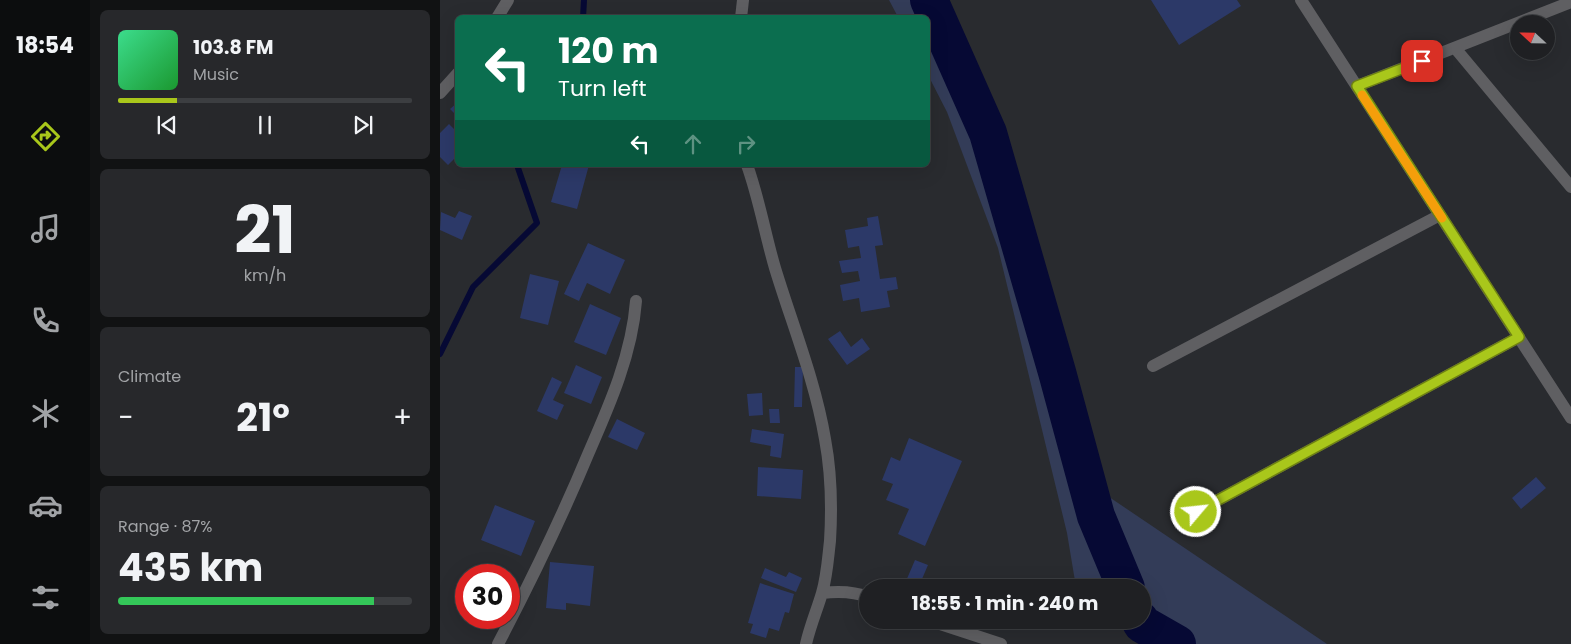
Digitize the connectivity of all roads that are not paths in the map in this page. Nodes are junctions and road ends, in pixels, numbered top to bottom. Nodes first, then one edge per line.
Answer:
1 (508, 0) edge
2 (743, 0) edge
3 (1301, 0) edge
4 (1571, 2) edge
5 (499, 15) edge
6 (741, 15) edge
7 (1455, 48) junction
8 (455, 76) edge
9 (1357, 86) junction
10 (440, 93) edge
11 (749, 167) edge
12 (1571, 188) edge
13 (1440, 215) junction
14 (636, 301) dead end
15 (1519, 337) junction
16 (1153, 366) dead end
17 (1571, 418) edge
18 (1196, 512) dead end
19 (822, 592) junction
20 (859, 595) edge
21 (955, 629) edge
22 (498, 644) edge
23 (806, 644) edge
24 (1001, 644) edge

1 - 5 street
2 - 6 street
3 - 9 street
4 - 7 street
7 - 9 street
7 - 12 street
8 - 10 street
9 - 13 street
11 - 19 street
13 - 15 street
13 - 16 street
14 - 22 street
15 - 17 street
15 - 18 street
19 - 20 street
19 - 23 street
21 - 24 street

